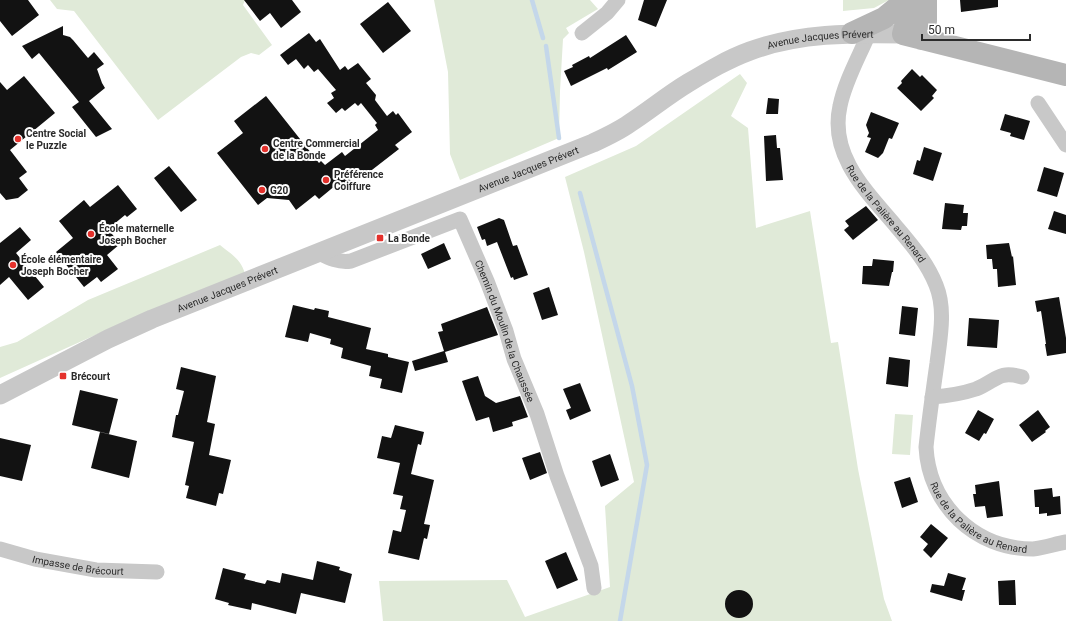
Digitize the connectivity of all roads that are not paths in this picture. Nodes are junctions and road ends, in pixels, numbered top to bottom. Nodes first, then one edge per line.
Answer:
1 (618, 0) edge
2 (906, 0) edge
3 (914, 0) edge
4 (926, 0) edge
5 (582, 33) dead end
6 (861, 33) junction
7 (913, 36) junction
8 (1066, 75) edge
9 (1038, 103) dead end
10 (1066, 144) edge
11 (319, 253) junction
12 (1022, 377) dead end
13 (0, 395) edge
14 (932, 397) junction
15 (1066, 542) edge
16 (0, 549) edge
17 (157, 572) dead end
18 (594, 588) dead end

1 - 5 street
2 - 6 main road
3 - 7 main road
4 - 7 main road
6 - 7 street, Avenue Jacques Prévert
6 - 11 street, Avenue Jacques Prévert
6 - 14 street, Rue de la Palière au Renard
7 - 8 main road, Avenue Jacques Prévert
9 - 10 street
11 - 13 street, Avenue Jacques Prévert
11 - 18 street, Chemin du Moulin de la Chaussée
12 - 14 street
14 - 15 street, Rue de la Palière au Renard
16 - 17 street, Impasse de Brécourt

